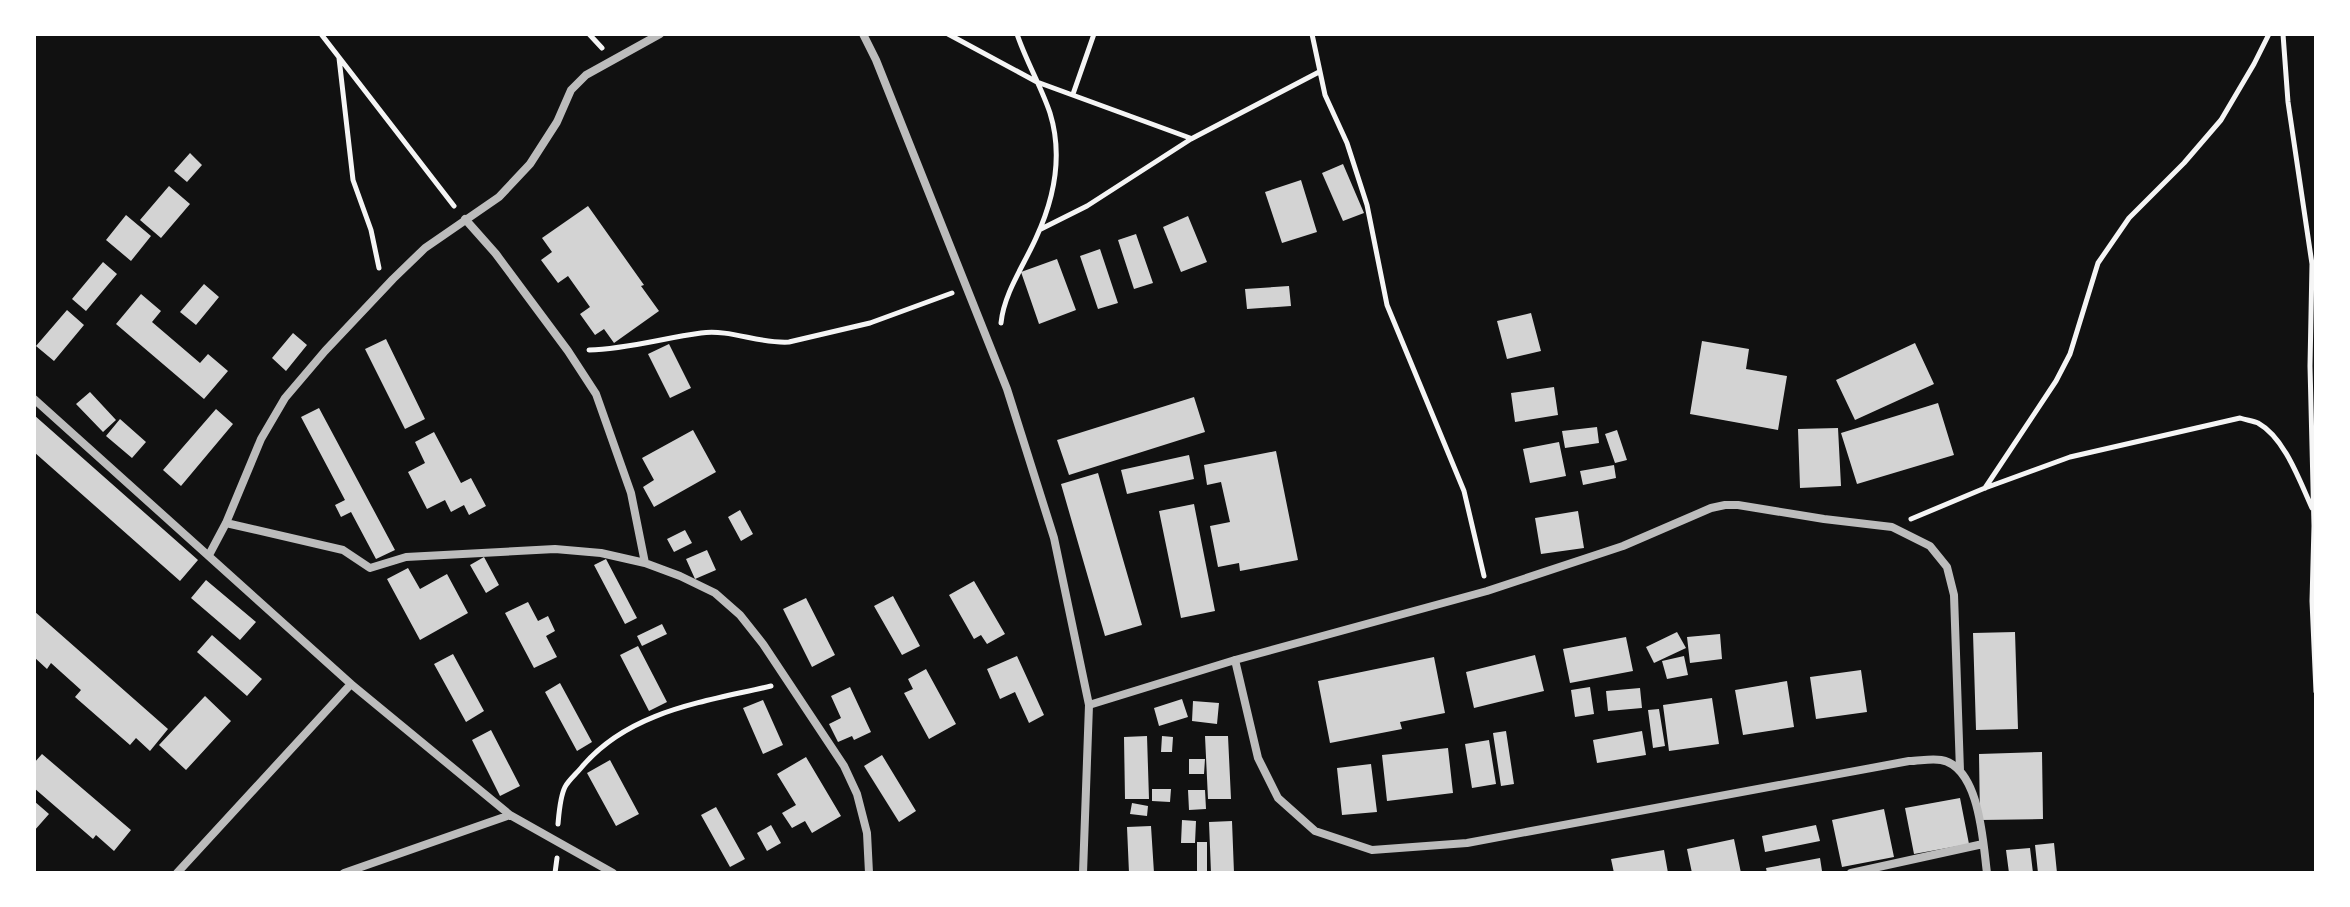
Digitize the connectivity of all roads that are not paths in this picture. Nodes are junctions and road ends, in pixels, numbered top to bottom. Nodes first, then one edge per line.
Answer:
1 (660, 34) edge
2 (863, 34) edge
3 (465, 219) junction
4 (34, 399) edge
5 (226, 523) junction
6 (209, 555) junction
7 (645, 563) junction
8 (1235, 660) junction
9 (351, 684) junction
10 (1089, 705) junction
11 (1960, 771) junction
12 (510, 815) junction
13 (1983, 844) junction
14 (177, 873) edge
15 (344, 873) edge
16 (613, 873) edge
17 (869, 873) edge
18 (1083, 873) edge
19 (1851, 873) edge
20 (1987, 873) edge

1 - 3 street
2 - 10 street
3 - 5 street
3 - 7 street
4 - 6 street
5 - 6 street
5 - 7 street
6 - 9 street
7 - 17 street
8 - 10 street
8 - 11 street
8 - 11 street
9 - 12 street
9 - 14 street
10 - 18 street
11 - 13 street
12 - 15 street
12 - 16 street
13 - 19 street
13 - 20 street

